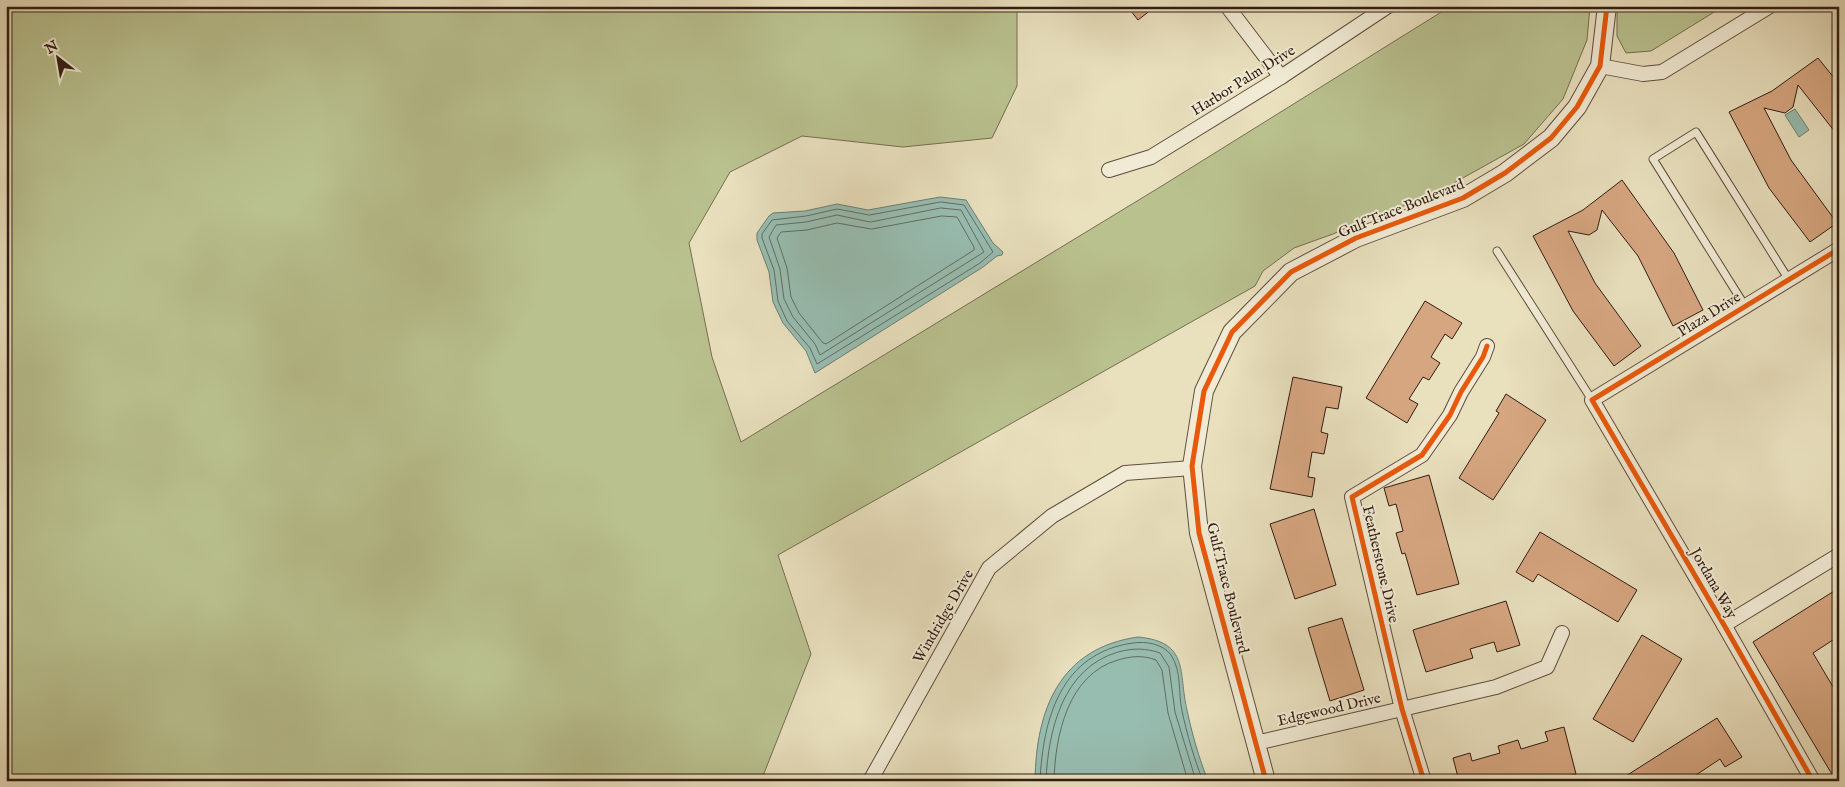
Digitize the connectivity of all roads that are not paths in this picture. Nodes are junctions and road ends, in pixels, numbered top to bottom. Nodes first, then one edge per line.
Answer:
1 (1227, 6) edge
2 (1388, 6) edge
3 (1607, 6) edge
4 (1770, 6) edge
5 (1600, 66) junction
6 (1281, 76) junction
7 (1109, 170) dead end
8 (1839, 249) edge
9 (1497, 251) dead end
10 (1788, 280) junction
11 (1745, 306) junction
12 (1487, 346) dead end
13 (1592, 400) junction
14 (1192, 468) junction
15 (1839, 555) edge
16 (1724, 625) junction
17 (1562, 633) dead end
18 (1402, 709) junction
19 (1256, 743) junction
20 (870, 781) edge
21 (1266, 781) edge
22 (1424, 781) edge
23 (1812, 781) edge

1 - 6 street
2 - 6 street, Harbor Palm Drive
3 - 5 street, Gulf Trace Boulevard
4 - 5 street
5 - 14 street, Gulf Trace Boulevard
6 - 7 street, Harbor Palm Drive
8 - 10 street, Plaza Drive
9 - 13 lane
10 - 11 street, Plaza Drive
10 - 11 lane
11 - 13 street, Plaza Drive
12 - 18 street, Featherstone Drive
13 - 16 street, Jordana Way
14 - 19 street, Gulf Trace Boulevard
14 - 20 street, Windridge Drive
15 - 16 street, Jordana Way
16 - 23 street, Jordana Way
17 - 18 street, Edgewood Drive
18 - 19 street, Edgewood Drive
18 - 22 street, Featherstone Drive
19 - 21 street, Gulf Trace Boulevard

